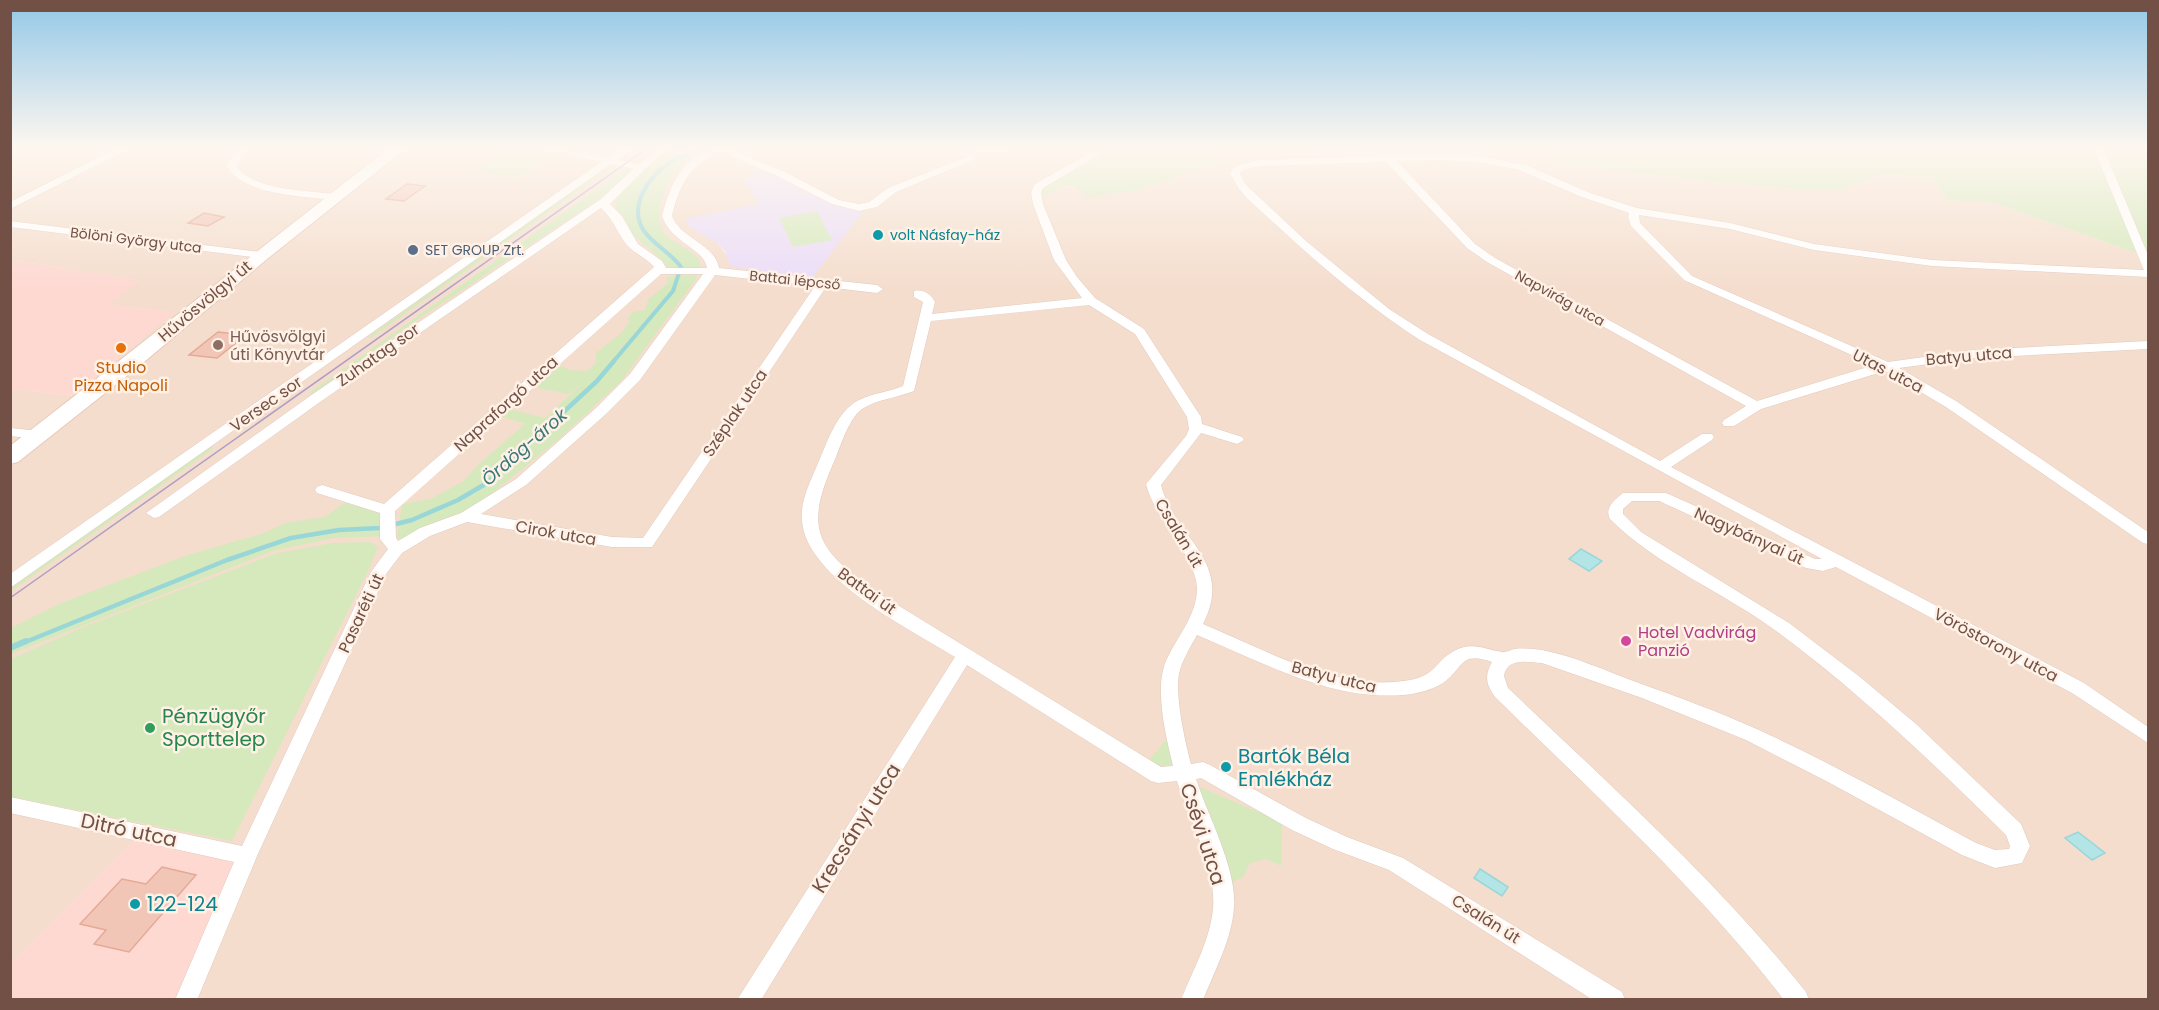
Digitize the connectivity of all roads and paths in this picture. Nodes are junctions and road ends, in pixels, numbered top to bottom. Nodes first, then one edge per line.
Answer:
1 (34, 194) edge
2 (316, 194) edge
3 (339, 194) edge
4 (561, 194) edge
5 (612, 194) edge
6 (674, 194) edge
7 (817, 194) edge
8 (886, 194) edge
9 (1036, 194) edge
10 (1250, 194) edge
11 (1422, 194) edge
12 (1584, 194) edge
13 (2118, 194) edge
14 (335, 197) junction
15 (605, 201) junction
16 (10, 206) edge
17 (1635, 212) junction
18 (10, 224) edge
19 (261, 255) junction
20 (2148, 266) edge
21 (664, 271) junction
22 (712, 271) junction
23 (2148, 274) edge
24 (823, 283) junction
25 (877, 289) dead end
26 (918, 294) dead end
27 (1091, 301) junction
28 (926, 318) junction
29 (2148, 345) edge
30 (1886, 366) junction
31 (281, 394) junction
32 (315, 399) junction
33 (1755, 406) junction
34 (1729, 423) dead end
35 (1196, 427) junction
36 (10, 432) edge
37 (39, 435) junction
38 (1707, 436) dead end
39 (1237, 440) dead end
40 (10, 457) edge
41 (1659, 467) junction
42 (322, 490) dead end
43 (387, 511) junction
44 (154, 513) dead end
45 (466, 517) junction
46 (2148, 539) edge
47 (648, 543) joint
48 (392, 544) junction
49 (1839, 561) junction
50 (10, 582) edge
51 (1193, 627) junction
52 (964, 656) junction
53 (1504, 660) junction
54 (2148, 736) edge
55 (1182, 770) junction
56 (10, 805) edge
57 (247, 856) junction
58 (186, 999) edge
59 (748, 999) edge
60 (1192, 999) edge
61 (1614, 999) edge
62 (1798, 999) edge

1 - 16 street
2 - 14 street
3 - 14 main road, Hűvösvölgyi út
4 - 31 street, Versec sor
5 - 15 street, Zuhatag sor
6 - 22 street
7 - 8 street
9 - 27 street
10 - 41 street, Nagybányai út
11 - 33 street, Napvirág utca
12 - 17 street, Nagybányai út
13 - 20 street
14 - 19 main road, Hűvösvölgyi út
15 - 21 street
15 - 32 street, Zuhatag sor
17 - 23 street, Nagybányai út
17 - 30 street, Utas utca
18 - 19 street, Bölöni György utca
19 - 37 main road, Hűvösvölgyi út
21 - 22 street, Battai lépcső
21 - 43 street, Napraforgó utca
22 - 24 street, Battai lépcső
22 - 45 street, Pasaréti út
24 - 25 street, Battai lépcső
24 - 47 street, Széplak utca
26 - 28 street
27 - 28 street
27 - 35 street
28 - 52 street, Battai út
29 - 30 street, Batyu utca
30 - 33 street, Batyu utca
30 - 46 street, Utas utca
31 - 32 street
31 - 50 street, Versec sor
32 - 44 street, Zuhatag sor
33 - 34 street, Batyu utca
35 - 39 street
35 - 51 street, Csalán út
36 - 37 street
37 - 40 main road, Hűvösvölgyi út
38 - 41 street
41 - 49 street, Nagybányai út
42 - 43 street
43 - 48 street
45 - 47 street, Cirok utca
45 - 48 street, Pasaréti út
48 - 57 street, Pasaréti út
49 - 53 street, Nagybányai út
49 - 54 street, Vöröstorony utca
51 - 53 street, Batyu utca
51 - 55 street, Csalán út
52 - 55 street, Battai út
52 - 59 street, Krecsányi utca
53 - 62 street
55 - 60 street, Csévi utca
55 - 61 street, Csalán út
56 - 57 street, Ditró utca
57 - 58 street, Pasaréti út

